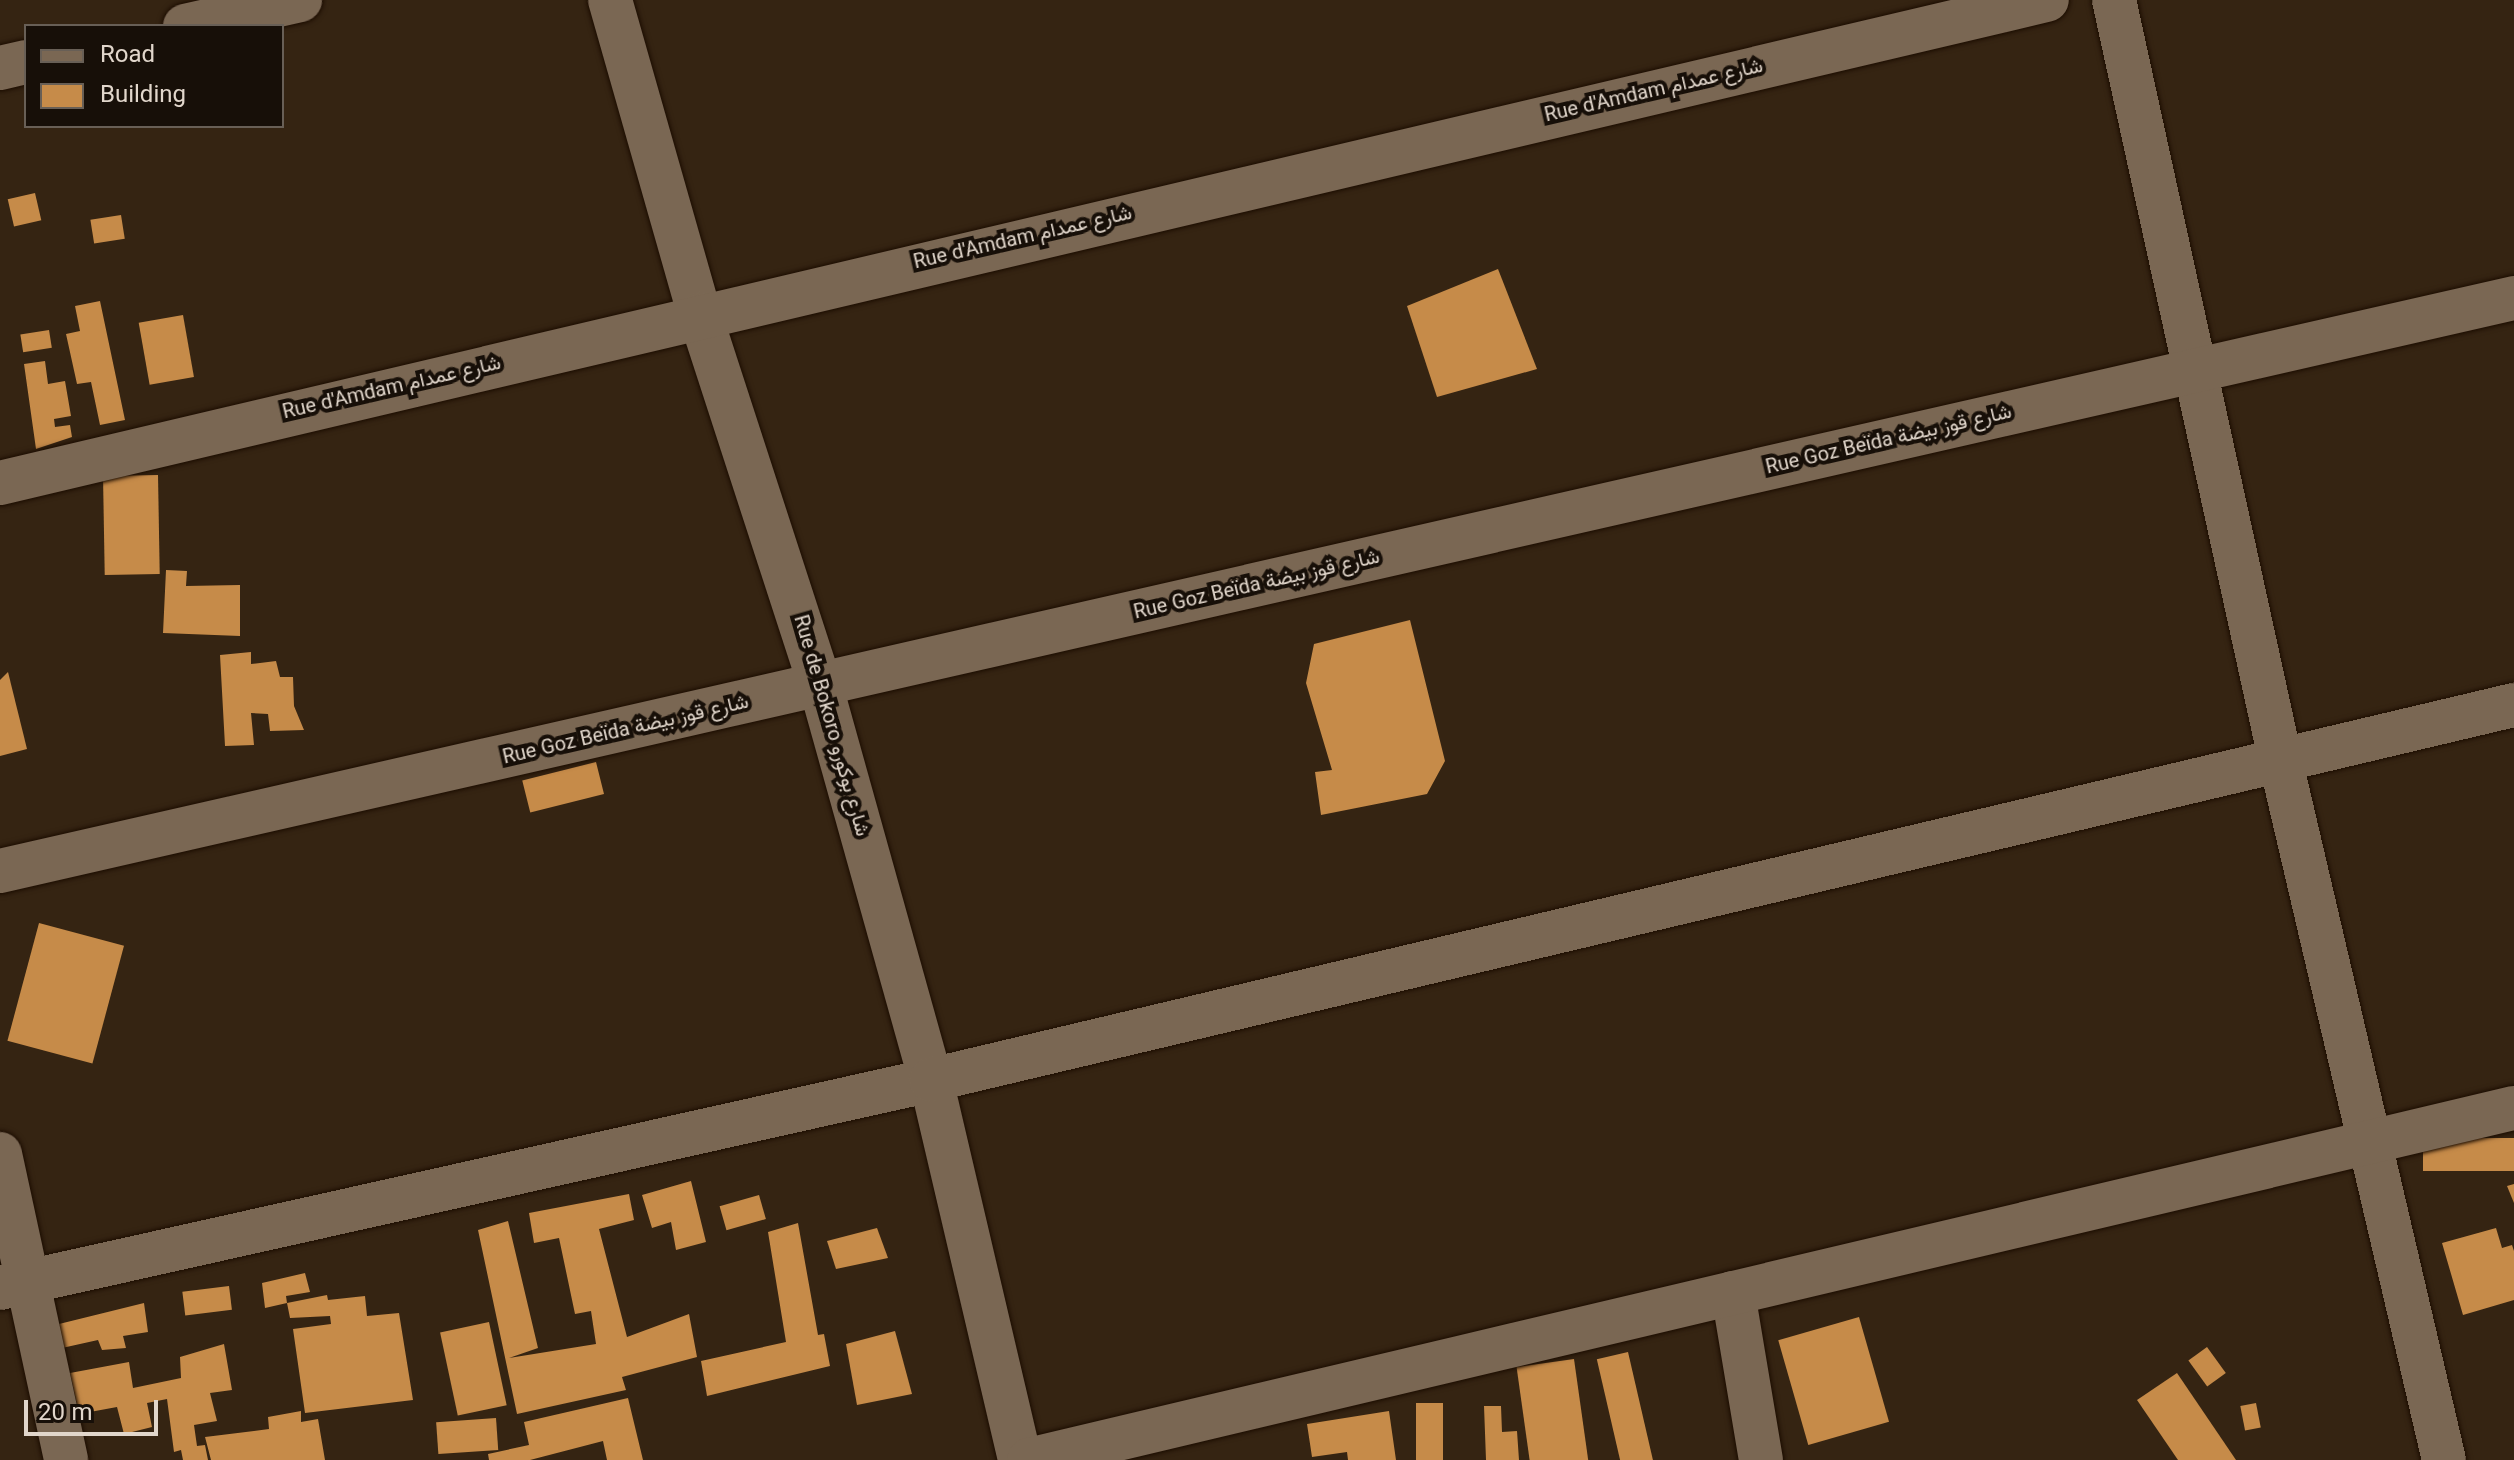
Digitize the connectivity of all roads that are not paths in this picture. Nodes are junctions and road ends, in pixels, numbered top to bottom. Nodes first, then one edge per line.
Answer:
1 (300, 0) edge
2 (610, 0) edge
3 (2047, 0) edge
4 (2114, 0) edge
5 (194, 24) edge
6 (24, 62) edge
7 (0, 68) edge
8 (2514, 298) edge
9 (700, 315) junction
10 (2195, 370) junction
11 (0, 483) edge
12 (821, 687) junction
13 (2514, 705) edge
14 (2281, 763) junction
15 (0, 871) edge
16 (931, 1080) junction
17 (2514, 1108) edge
18 (2371, 1141) junction
19 (0, 1154) edge
20 (14, 1285) edge
21 (1733, 1293) junction
22 (66, 1460) edge
23 (1020, 1460) edge
24 (1029, 1460) edge
25 (1761, 1460) edge
26 (2444, 1460) edge

1 - 5 street
2 - 9 street, Rue de Bokoro شارع بوكورو
3 - 9 street, Rue d'Amdam شارع عمدام
4 - 10 street
6 - 7 street
8 - 10 street, Rue Goz Beïda شارع قوز بيضة
9 - 11 street, Rue d'Amdam شارع عمدام
9 - 12 street, Rue de Bokoro شارع بوكورو
10 - 12 street, Rue Goz Beïda شارع قوز بيضة
10 - 14 street
12 - 15 street, Rue Goz Beïda شارع قوز بيضة
12 - 16 street, Rue de Bokoro شارع بوكورو
13 - 14 street
14 - 16 street
14 - 18 street
16 - 20 street
16 - 23 street, Rue de Bokoro شارع بوكورو
17 - 18 street
18 - 21 street
18 - 26 street
19 - 20 street
20 - 22 street
21 - 24 street
21 - 25 street

